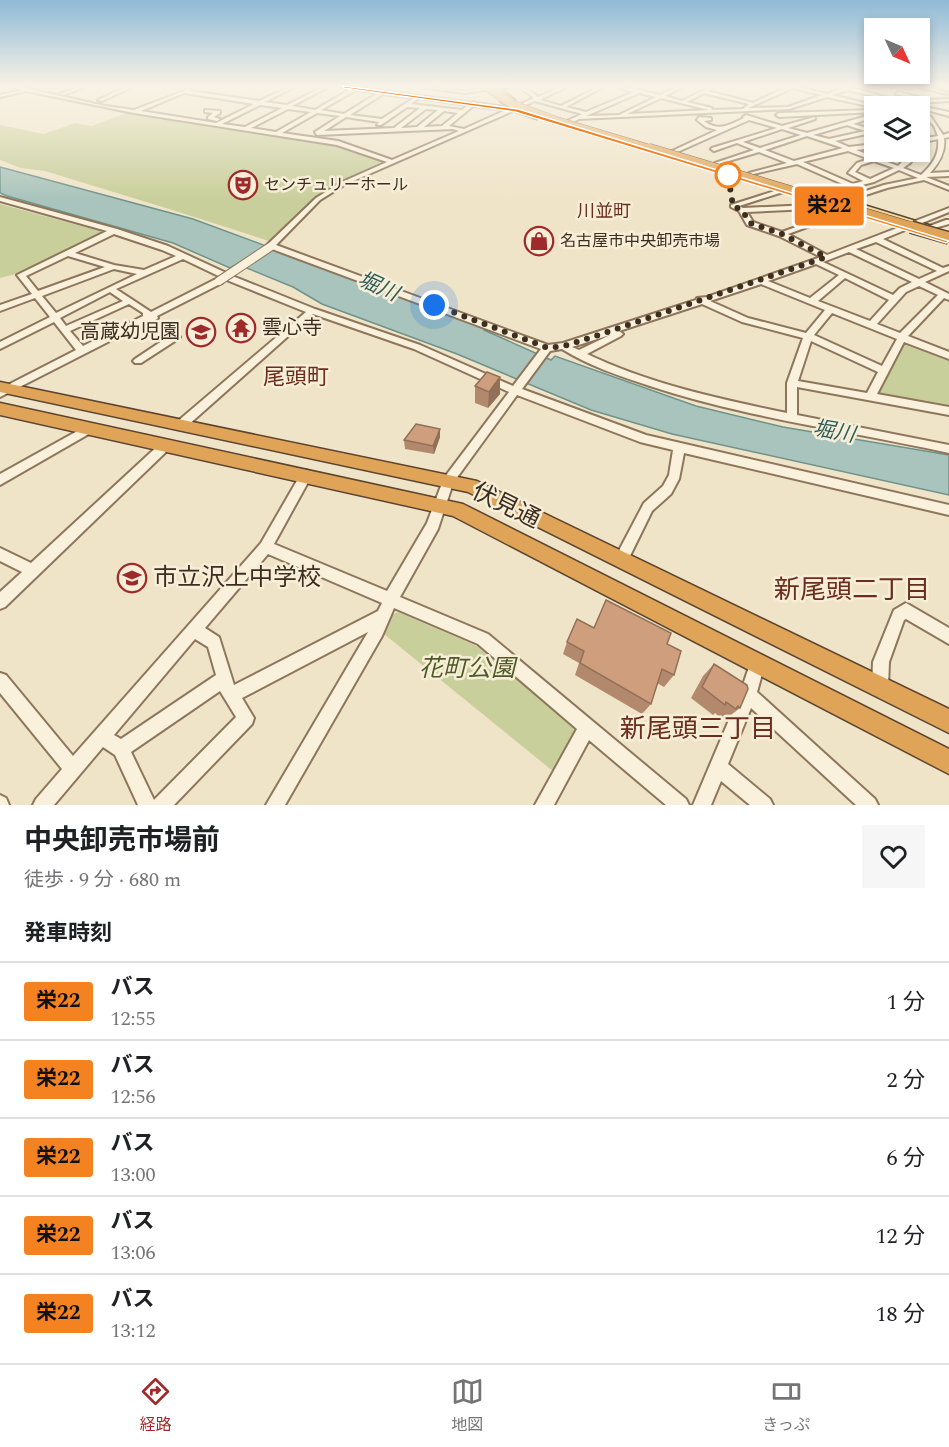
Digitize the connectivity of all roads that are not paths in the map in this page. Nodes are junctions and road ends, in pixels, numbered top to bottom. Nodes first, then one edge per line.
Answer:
1 (223, 125) edge
2 (241, 125) edge
3 (255, 125) edge
4 (293, 125) edge
5 (331, 125) edge
6 (378, 125) edge
7 (401, 125) edge
8 (424, 125) edge
9 (447, 125) edge
10 (479, 125) edge
11 (569, 125) edge
12 (570, 125) edge
13 (578, 125) edge
14 (706, 125) edge
15 (732, 125) edge
16 (771, 125) edge
17 (789, 125) edge
18 (842, 125) edge
19 (936, 125) edge
20 (250, 127) junction
21 (444, 127) junction
22 (779, 127) junction
23 (418, 129) junction
24 (394, 130) junction
25 (722, 130) junction
26 (369, 131) junction
27 (465, 131) junction
28 (280, 132) junction
29 (317, 133) junction
30 (864, 133) edge
31 (806, 135) junction
32 (946, 136) edge
33 (309, 138) junction
34 (930, 140) edge
35 (736, 141) junction
36 (829, 141) junction
37 (693, 143) junction
38 (864, 147) edge
39 (936, 148) dead end
40 (714, 149) junction
41 (848, 149) junction
42 (761, 150) junction
43 (946, 150) edge
44 (673, 152) junction
45 (864, 155) edge
46 (736, 158) junction
47 (392, 162) junction
48 (796, 162) junction
49 (864, 162) edge
50 (882, 162) edge
51 (907, 162) edge
52 (717, 164) junction
53 (897, 168) junction
54 (751, 174) junction
55 (949, 174) edge
56 (924, 177) junction
57 (869, 181) junction
58 (854, 186) junction
59 (949, 188) edge
60 (781, 191) junction
61 (818, 194) junction
62 (0, 199) edge
63 (842, 201) junction
64 (831, 206) junction
65 (742, 210) junction
66 (949, 210) edge
67 (846, 211) junction
68 (949, 222) edge
69 (917, 223) junction
70 (931, 227) junction
71 (906, 229) junction
72 (114, 231) junction
73 (782, 234) junction
74 (949, 236) edge
75 (877, 239) junction
76 (271, 247) junction
77 (849, 249) junction
78 (69, 253) junction
79 (183, 256) junction
80 (826, 257) junction
81 (816, 261) junction
82 (112, 267) junction
83 (946, 269) edge
84 (145, 273) junction
85 (844, 275) junction
86 (220, 278) junction
87 (232, 279) junction
88 (760, 281) junction
89 (920, 283) junction
90 (110, 289) junction
91 (36, 295) junction
92 (946, 296) edge
93 (894, 299) junction
94 (700, 300) junction
95 (129, 301) junction
96 (812, 302) junction
97 (0, 308) edge
98 (830, 309) junction
99 (312, 311) junction
100 (54, 317) junction
101 (149, 317) junction
102 (627, 325) junction
103 (871, 325) junction
104 (64, 330) junction
105 (808, 336) junction
106 (902, 337) junction
107 (0, 346) edge
108 (564, 346) junction
109 (547, 349) junction
110 (82, 351) junction
111 (578, 355) junction
112 (949, 356) edge
113 (138, 361) dead end
114 (884, 371) junction
115 (792, 383) junction
116 (516, 388) junction
117 (3, 390) edge
118 (870, 397) junction
119 (0, 409) edge
120 (949, 411) edge
121 (792, 418) junction
122 (182, 424) junction
123 (90, 428) junction
124 (166, 445) junction
125 (679, 448) junction
126 (949, 448) edge
127 (306, 476) junction
128 (0, 480) edge
129 (448, 481) junction
130 (440, 505) junction
131 (949, 510) edge
132 (266, 547) junction
133 (0, 554) edge
134 (621, 560) junction
135 (33, 571) junction
136 (390, 600) junction
137 (0, 602) edge
138 (382, 617) junction
139 (194, 630) junction
140 (949, 637) edge
141 (757, 663) junction
142 (225, 678) junction
143 (0, 681) edge
144 (879, 687) junction
145 (231, 695) junction
146 (748, 695) junction
147 (949, 721) edge
148 (587, 727) junction
149 (101, 736) junction
150 (122, 749) junction
151 (949, 762) edge
152 (718, 767) junction
153 (73, 769) junction
154 (42, 805) edge
155 (147, 805) edge
156 (161, 805) edge
157 (274, 805) edge
158 (544, 805) edge
159 (680, 805) edge
160 (702, 805) edge
161 (764, 805) edge
162 (869, 805) edge

1 - 20 street
2 - 20 street
3 - 20 street
4 - 28 street
5 - 29 street
6 - 26 street
7 - 24 street
8 - 23 street
9 - 21 street
10 - 27 street
11 - 60 main road
12 - 74 highway, bridge
13 - 44 main road
14 - 25 street
15 - 25 street
16 - 22 street
17 - 22 street
18 - 31 street
19 - 32 street
20 - 28 street
21 - 23 street
21 - 27 street
22 - 31 street
22 - 35 street
23 - 24 street
24 - 26 street
25 - 37 street
26 - 29 street
27 - 47 street
28 - 29 street
28 - 33 street
29 - 33 street
30 - 36 street
31 - 36 street
31 - 42 street
32 - 34 street
32 - 43 street
33 - 47 street
35 - 40 street
35 - 42 street
36 - 41 street
37 - 40 street
37 - 44 street
38 - 41 street
39 - 43 street
40 - 46 street
41 - 45 street
41 - 48 street
42 - 46 street
42 - 48 street
43 - 56 street
44 - 52 main road
46 - 52 street
47 - 76 street
48 - 54 street
48 - 58 street
49 - 57 street
50 - 53 street
51 - 53 street
52 - 54 main road
53 - 56 street
53 - 57 street
54 - 61 main road
55 - 56 street
56 - 59 street
56 - 63 street
57 - 58 street
58 - 61 street
60 - 64 main road
60 - 65 street
61 - 63 main road
62 - 72 street
63 - 69 main road
64 - 65 street
64 - 67 main road
65 - 73 street
66 - 69 street
67 - 71 main road
67 - 73 street
68 - 70 street
69 - 70 main road
69 - 71 street
70 - 74 main road
71 - 74 main road
71 - 75 street
72 - 78 street
72 - 79 street
73 - 80 street
75 - 77 street
75 - 83 street
76 - 86 street, bridge
76 - 109 street
77 - 80 street
77 - 89 street
78 - 82 street
78 - 91 street
79 - 84 street
79 - 86 street
80 - 81 street
81 - 85 street
81 - 88 street
82 - 84 street
82 - 91 street
83 - 89 street
84 - 90 street
85 - 93 street
85 - 96 street
86 - 87 street
86 - 101 street
87 - 99 street
87 - 101 street
88 - 94 street
88 - 96 street
89 - 92 street
89 - 93 street
90 - 95 street
90 - 100 street
91 - 97 street
91 - 100 street
92 - 106 street
93 - 103 street
94 - 102 street
94 - 105 street
95 - 101 street
95 - 104 street
96 - 98 street
98 - 103 street
98 - 105 street
99 - 116 street
99 - 122 street
100 - 104 street
100 - 107 street
101 - 110 street
101 - 113 street
102 - 108 street
102 - 111 street
103 - 106 street
104 - 110 street
105 - 114 street
105 - 115 street
106 - 112 street
106 - 114 street
108 - 109 street
108 - 111 street
109 - 116 street
110 - 117 street
111 - 121 street
114 - 118 street
115 - 118 street
115 - 121 street
116 - 125 street
116 - 129 street
117 - 122 highway, 伏見通
118 - 120 street
119 - 123 highway, 伏見通
121 - 126 street
122 - 129 highway, 伏見通
123 - 124 highway, 伏見通
123 - 128 street
124 - 127 highway, 伏見通
124 - 135 street
125 - 131 street
125 - 134 street
127 - 130 highway, 伏見通
127 - 132 street
129 - 130 street
129 - 134 highway, 伏見通
130 - 136 street
130 - 141 highway, 伏見通
132 - 136 street
132 - 139 street
133 - 135 street
134 - 144 highway, 伏見通
135 - 137 street
136 - 138 street
136 - 148 street
138 - 145 street
138 - 157 street
139 - 142 street
139 - 149 street
140 - 144 street
141 - 146 street
141 - 151 highway, 伏見通
142 - 145 street
142 - 150 street
143 - 153 street
144 - 147 highway, 伏見通
145 - 156 street
146 - 152 street
146 - 162 street
148 - 158 street
148 - 159 street
149 - 150 street
149 - 153 street
150 - 155 street
152 - 160 street
152 - 161 street
153 - 154 street

